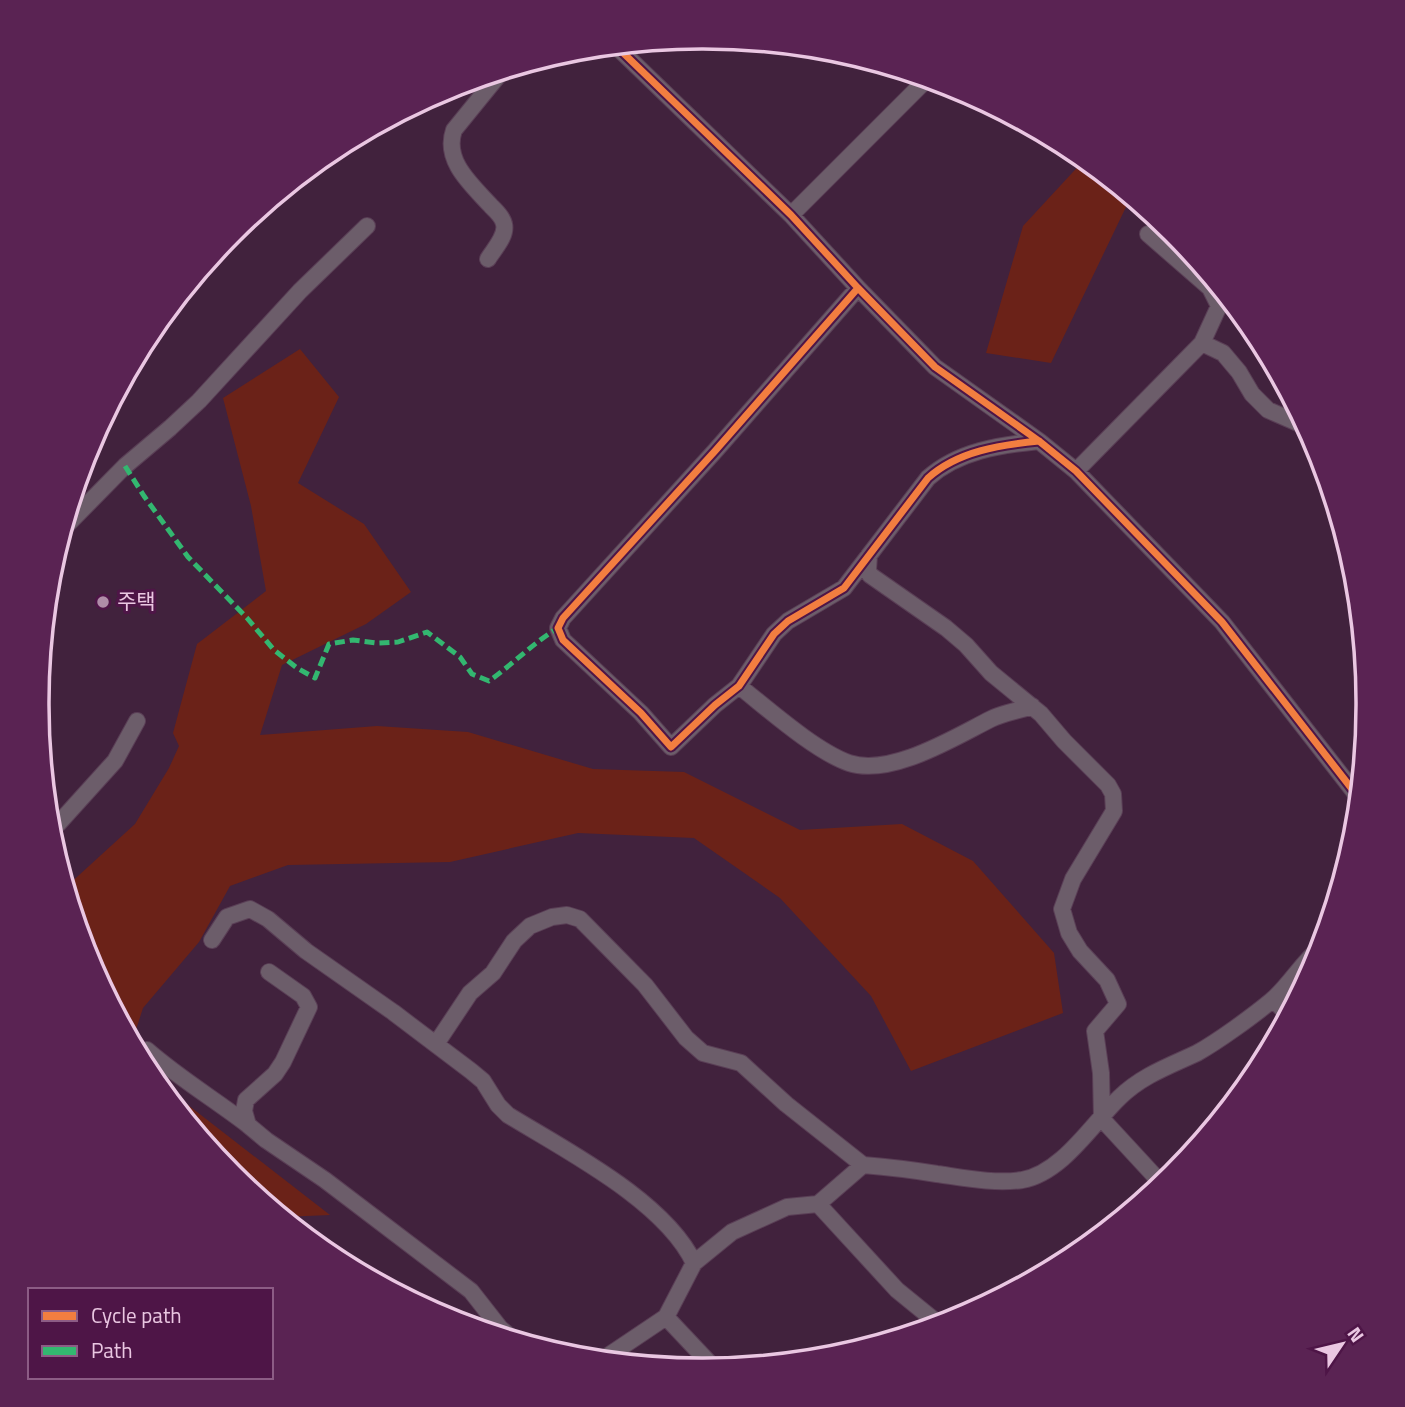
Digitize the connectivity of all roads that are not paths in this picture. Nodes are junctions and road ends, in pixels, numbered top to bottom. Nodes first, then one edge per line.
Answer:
1 (624, 54) edge
2 (491, 84) edge
3 (920, 86) edge
4 (791, 215) junction
5 (367, 226) dead end
6 (1148, 234) dead end
7 (488, 259) dead end
8 (1200, 279) edge
9 (858, 288) junction
10 (1222, 306) edge
11 (1202, 343) junction
12 (1293, 421) edge
13 (1039, 441) junction
14 (1076, 471) junction
15 (77, 515) edge
16 (869, 555) junction
17 (739, 686) junction
18 (1032, 706) junction
19 (137, 721) dead end
20 (1350, 787) edge
21 (60, 822) edge
22 (212, 940) dead end
23 (1302, 964) edge
24 (269, 972) dead end
25 (1273, 999) junction
26 (1281, 1008) edge
27 (436, 1044) junction
28 (150, 1052) edge
29 (1102, 1119) junction
30 (248, 1125) junction
31 (863, 1165) junction
32 (1155, 1176) edge
33 (818, 1204) junction
34 (694, 1263) junction
35 (666, 1317) junction
36 (930, 1317) edge
37 (497, 1325) edge
38 (615, 1352) edge
39 (705, 1358) edge

1 - 4 street
2 - 7 street
3 - 4 street
4 - 9 street
5 - 15 street
6 - 8 street
9 - 13 street
9 - 17 street
10 - 11 street
11 - 12 street
11 - 14 street
13 - 14 street
13 - 16 street
14 - 20 street
16 - 17 street
16 - 18 street
17 - 18 street
18 - 29 street
19 - 21 street
22 - 27 street
23 - 25 street
24 - 30 street
25 - 26 street
25 - 29 street
27 - 31 street
27 - 34 street
28 - 30 street
29 - 31 street
29 - 32 street
30 - 37 street
31 - 33 street
33 - 34 street
33 - 36 street
34 - 35 street
35 - 38 street
35 - 39 street

